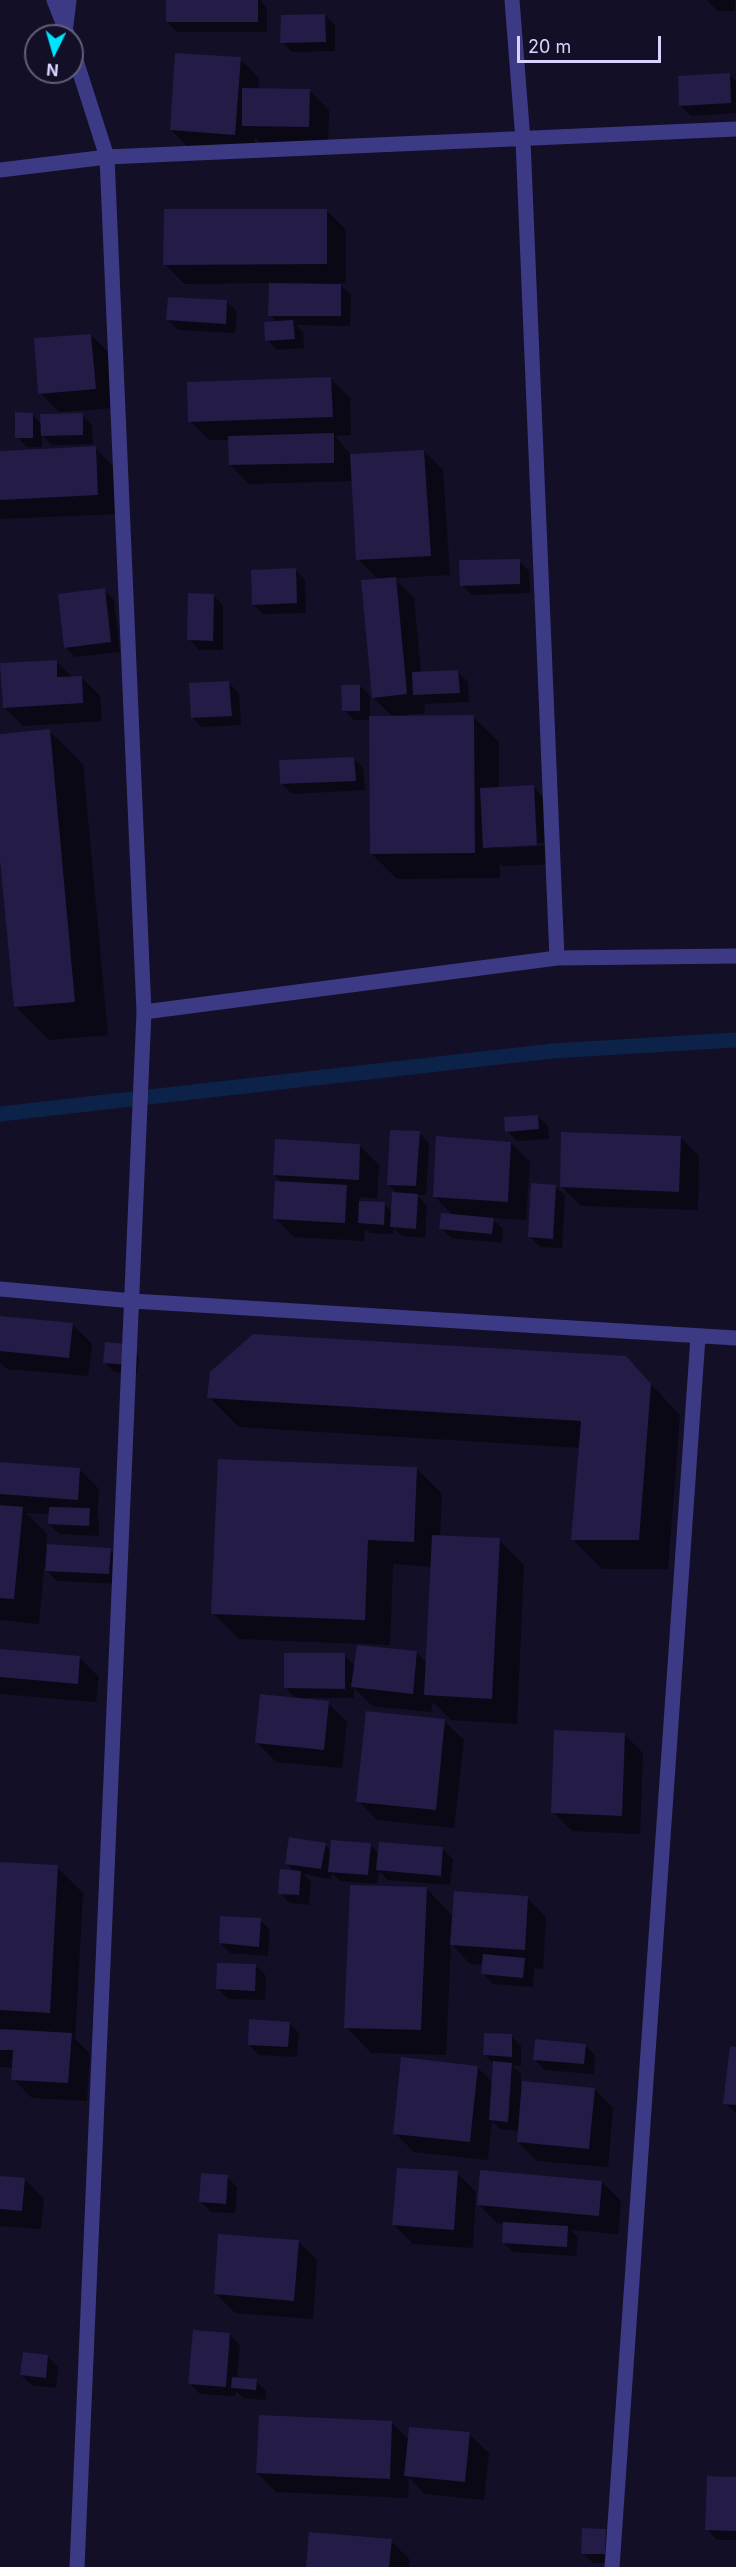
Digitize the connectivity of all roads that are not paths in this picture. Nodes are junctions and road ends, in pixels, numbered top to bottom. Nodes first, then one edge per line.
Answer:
1 (54, 0) edge
2 (69, 0) edge
3 (512, 0) edge
4 (64, 24) edge
5 (68, 24) edge
6 (84, 84) edge
7 (736, 129) edge
8 (523, 140) junction
9 (107, 157) junction
10 (0, 170) edge
11 (736, 956) edge
12 (556, 958) junction
13 (144, 1012) junction
14 (0, 1289) edge
15 (133, 1301) junction
16 (698, 1337) junction
17 (736, 1338) edge
18 (77, 2567) edge
19 (612, 2567) edge

1 - 4 street
2 - 5 street
3 - 8 street
6 - 9 street
7 - 8 street
8 - 9 street
8 - 12 street
9 - 10 street
9 - 13 street
11 - 12 street
12 - 13 street
13 - 15 street
14 - 15 street
15 - 16 street
15 - 18 street
16 - 17 street
16 - 19 street

